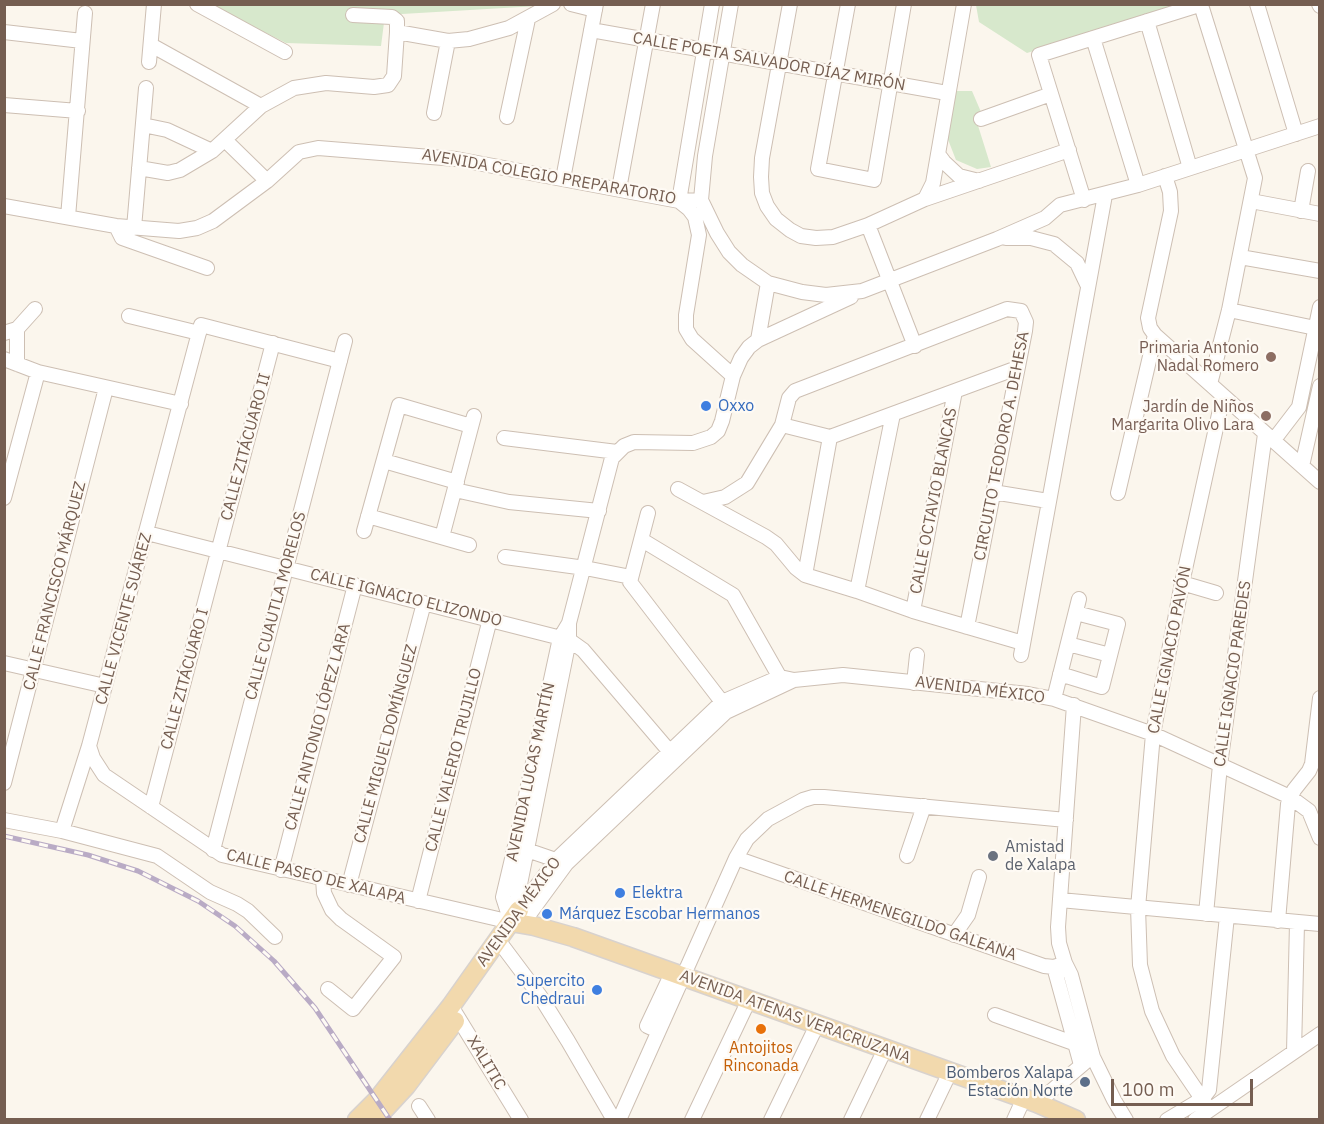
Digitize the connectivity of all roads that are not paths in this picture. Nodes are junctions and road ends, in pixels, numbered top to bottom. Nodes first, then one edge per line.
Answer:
1 (154, 4) edge
2 (196, 4) edge
3 (553, 4) edge
4 (571, 4) edge
5 (653, 4) edge
6 (712, 4) edge
7 (731, 4) edge
8 (790, 4) edge
9 (848, 4) edge
10 (904, 4) edge
11 (964, 4) edge
12 (1257, 4) edge
13 (1201, 5) edge
14 (595, 7) edge
15 (85, 13) dead end
16 (353, 15) dead end
17 (528, 19) junction
18 (1147, 21) junction
19 (591, 30) junction
20 (4, 32) edge
21 (397, 32) junction
22 (1093, 38) junction
23 (647, 40) junction
24 (82, 41) junction
25 (448, 41) junction
26 (151, 45) junction
27 (704, 50) junction
28 (285, 52) dead end
29 (722, 53) junction
30 (149, 62) dead end
31 (779, 63) junction
32 (835, 74) junction
33 (890, 83) junction
34 (146, 88) dead end
35 (947, 93) junction
36 (1051, 94) junction
37 (4, 105) edge
38 (261, 106) junction
39 (78, 111) junction
40 (434, 113) dead end
41 (507, 117) dead end
42 (981, 119) dead end
43 (143, 125) junction
44 (1320, 126) edge
45 (1296, 134) junction
46 (225, 140) junction
47 (1069, 150) junction
48 (1247, 150) junction
49 (212, 151) junction
50 (938, 154) junction
51 (139, 168) junction
52 (1190, 168) junction
53 (1308, 171) dead end
54 (1165, 176) junction
55 (563, 179) junction
56 (979, 181) junction
57 (267, 182) junction
58 (1138, 185) junction
59 (619, 189) junction
60 (1105, 195) junction
61 (925, 199) junction
62 (701, 200) junction
63 (1084, 200) junction
64 (679, 201) junction
65 (1251, 201) junction
66 (4, 206) edge
67 (1301, 211) junction
68 (1320, 214) edge
69 (68, 217) junction
70 (1045, 218) junction
71 (868, 225) junction
72 (116, 226) junction
73 (134, 228) junction
74 (717, 233) junction
75 (997, 239) junction
76 (1047, 240) junction
77 (698, 243) junction
78 (1095, 246) junction
79 (1065, 252) junction
80 (1240, 257) junction
81 (207, 268) dead end
82 (1320, 271) edge
83 (889, 280) junction
84 (768, 283) junction
85 (1087, 284) junction
86 (862, 291) junction
87 (1320, 307) edge
88 (35, 309) dead end
89 (1229, 310) junction
90 (129, 316) dead end
91 (200, 329) junction
92 (1317, 329) edge
93 (1151, 330) junction
94 (11, 331) edge
95 (758, 340) junction
96 (345, 341) dead end
97 (273, 343) junction
98 (915, 346) junction
99 (11, 361) edge
100 (340, 361) junction
101 (1017, 368) junction
102 (38, 372) junction
103 (733, 376) junction
104 (1305, 381) junction
105 (1210, 384) junction
106 (1320, 385) edge
107 (106, 388) junction
108 (955, 391) junction
109 (1222, 396) junction
110 (181, 404) junction
111 (893, 414) junction
112 (782, 425) junction
113 (830, 437) junction
114 (1269, 437) junction
115 (504, 438) dead end
116 (1314, 439) edge
117 (617, 452) junction
118 (384, 461) junction
119 (1302, 466) junction
120 (1320, 482) edge
121 (456, 486) junction
122 (678, 489) dead end
123 (993, 492) junction
124 (1118, 493) dead end
125 (4, 498) edge
126 (1048, 501) junction
127 (703, 502) junction
128 (599, 511) junction
129 (648, 513) dead end
130 (368, 516) junction
131 (364, 531) dead end
132 (147, 533) junction
133 (442, 537) junction
134 (642, 540) junction
135 (469, 546) dead end
136 (219, 551) junction
137 (505, 557) dead end
138 (286, 568) junction
139 (585, 568) junction
140 (805, 575) junction
141 (631, 577) junction
142 (1182, 583) junction
143 (355, 585) junction
144 (857, 591) junction
145 (1216, 593) dead end
146 (1079, 599) dead end
147 (424, 603) junction
148 (913, 611) junction
149 (1076, 613) junction
150 (490, 619) junction
151 (967, 627) junction
152 (564, 639) junction
153 (1068, 644) junction
154 (917, 655) dead end
155 (1110, 655) junction
156 (4, 663) edge
157 (33, 670) junction
158 (1060, 674) junction
159 (786, 681) junction
160 (914, 683) junction
161 (105, 686) junction
162 (1320, 698) edge
163 (1054, 699) junction
164 (722, 702) junction
165 (1074, 705) junction
166 (1153, 734) junction
167 (89, 746) junction
168 (673, 755) junction
169 (1220, 765) junction
170 (4, 783) edge
171 (1290, 797) junction
172 (924, 806) junction
173 (151, 807) junction
174 (4, 820) edge
175 (1066, 820) junction
176 (62, 831) junction
177 (1319, 837) edge
178 (521, 848) junction
179 (213, 850) junction
180 (907, 856) dead end
181 (736, 858) junction
182 (556, 860) junction
183 (281, 870) junction
184 (979, 878) dead end
185 (323, 879) junction
186 (349, 885) junction
187 (1060, 900) junction
188 (418, 901) junction
189 (1138, 908) junction
190 (1206, 914) junction
191 (1227, 916) junction
192 (517, 918) junction
193 (1278, 921) junction
194 (1297, 923) junction
195 (1320, 924) edge
196 (954, 935) junction
197 (275, 937) dead end
198 (501, 944) junction
199 (1059, 965) junction
200 (677, 975) junction
201 (328, 989) dead end
202 (749, 1000) junction
203 (454, 1011) junction
204 (995, 1015) dead end
205 (817, 1025) junction
206 (1320, 1034) edge
207 (1082, 1043) junction
208 (885, 1049) junction
209 (1294, 1052) junction
210 (1087, 1061) junction
211 (950, 1072) junction
212 (1031, 1101) junction
213 (1205, 1104) junction
214 (419, 1106) dead end
215 (357, 1119) edge
216 (375, 1119) edge
217 (428, 1119) edge
218 (521, 1119) edge
219 (614, 1119) edge
220 (619, 1119) edge
221 (692, 1119) edge
222 (771, 1119) edge
223 (851, 1119) edge
224 (927, 1119) edge
225 (1014, 1119) edge
226 (1076, 1119) edge
227 (1126, 1119) edge
228 (1167, 1119) edge
229 (1195, 1119) edge

1 - 26 street
2 - 28 street
3 - 17 street
4 - 14 street
5 - 23 street
6 - 27 street
7 - 29 street
8 - 31 street
9 - 32 street
10 - 33 street
11 - 35 street
12 - 45 street
13 - 18 street
13 - 48 street
14 - 19 street
15 - 24 street
16 - 21 street
17 - 25 street
17 - 41 street
18 - 22 street
18 - 52 street
19 - 23 street, CALLE POETA SALVADOR DÍAZ MIRÓN
19 - 55 street
20 - 24 street
21 - 25 street
21 - 38 street
22 - 36 street
22 - 58 street
23 - 27 street, CALLE POETA SALVADOR DÍAZ MIRÓN
23 - 59 street
24 - 39 street
25 - 40 street
26 - 30 street
26 - 38 street
27 - 29 street, CALLE POETA SALVADOR DÍAZ MIRÓN
27 - 64 street
29 - 31 street, CALLE POETA SALVADOR DÍAZ MIRÓN
29 - 62 street
31 - 32 street, CALLE POETA SALVADOR DÍAZ MIRÓN
31 - 71 street
32 - 33 street, CALLE POETA SALVADOR DÍAZ MIRÓN
32 - 33 street
33 - 35 street, CALLE POETA SALVADOR DÍAZ MIRÓN
34 - 43 street
35 - 50 street
36 - 42 street
36 - 47 street
37 - 39 street
38 - 46 street
39 - 69 street
43 - 49 street
43 - 51 street
44 - 45 street, AVENIDA COLEGIO PREPARATORIO
45 - 48 street, AVENIDA COLEGIO PREPARATORIO
46 - 49 street
46 - 57 street
47 - 56 street
47 - 63 street
48 - 52 street, AVENIDA COLEGIO PREPARATORIO
48 - 65 street
49 - 51 street
50 - 56 street
50 - 61 street
51 - 73 street
52 - 54 street, AVENIDA COLEGIO PREPARATORIO
53 - 67 street
54 - 58 street, AVENIDA COLEGIO PREPARATORIO
54 - 93 street
55 - 57 street, AVENIDA COLEGIO PREPARATORIO
55 - 59 street, AVENIDA COLEGIO PREPARATORIO
56 - 61 street
57 - 73 street, AVENIDA COLEGIO PREPARATORIO
58 - 60 street, AVENIDA COLEGIO PREPARATORIO
59 - 64 street, AVENIDA COLEGIO PREPARATORIO
60 - 63 street, AVENIDA COLEGIO PREPARATORIO
60 - 78 street
61 - 71 street
62 - 64 street, AVENIDA COLEGIO PREPARATORIO
62 - 74 street, AVENIDA COLEGIO PREPARATORIO
63 - 70 street, AVENIDA COLEGIO PREPARATORIO
64 - 77 street
65 - 67 street
65 - 80 street
66 - 69 street, AVENIDA COLEGIO PREPARATORIO
67 - 68 street
69 - 72 street, AVENIDA COLEGIO PREPARATORIO
70 - 75 street, AVENIDA COLEGIO PREPARATORIO
70 - 76 street
71 - 83 street
72 - 73 street, AVENIDA COLEGIO PREPARATORIO
72 - 81 street
74 - 77 street
74 - 84 street, AVENIDA COLEGIO PREPARATORIO
75 - 76 street
75 - 83 street, AVENIDA COLEGIO PREPARATORIO
76 - 79 street
77 - 103 street
78 - 79 street
78 - 85 street
79 - 85 street
80 - 82 street
80 - 89 street
83 - 86 street, AVENIDA COLEGIO PREPARATORIO
83 - 98 street
84 - 86 street, AVENIDA COLEGIO PREPARATORIO
84 - 95 street, AVENIDA COLEGIO PREPARATORIO
85 - 126 street
86 - 95 street, AVENIDA COLEGIO PREPARATORIO
87 - 92 street
88 - 94 street
89 - 92 street
89 - 105 street
90 - 91 street
91 - 97 street
91 - 110 street, CALLE VICENTE SUÁREZ
92 - 104 street
93 - 105 street
93 - 124 street
94 - 99 street
95 - 103 street, AVENIDA COLEGIO PREPARATORIO
96 - 100 street, CALLE CUAUTLA MORELOS
97 - 100 street
97 - 136 street, CALLE ZITÁCUARO II
98 - 101 street, CIRCUITO TEODORO A. DEHESA
98 - 112 street, CIRCUITO TEODORO A. DEHESA
99 - 102 street
100 - 138 street, CALLE CUAUTLA MORELOS
101 - 108 street
101 - 123 street, CIRCUITO TEODORO A. DEHESA
102 - 107 street
102 - 125 street
103 - 117 street
104 - 106 street
104 - 114 street
105 - 109 street
106 - 116 street
107 - 110 street
107 - 157 street, CALLE FRANCISCO MÁRQUEZ
108 - 111 street
108 - 148 street, CALLE OCTAVIO BLANCAS
109 - 114 street
109 - 142 street, CALLE IGNACIO PAVÓN
110 - 132 street, CALLE VICENTE SUÁREZ
111 - 113 street
111 - 144 street
112 - 113 street
112 - 127 street, CIRCUITO TEODORO A. DEHESA
113 - 140 street
114 - 119 street
114 - 169 street, CALLE IGNACIO PAREDES
115 - 117 street
116 - 119 street
117 - 128 street, AVENIDA LUCAS MARTÍN
118 - 121 street
118 - 121 street
118 - 130 street
119 - 120 street
121 - 128 street
121 - 133 street
122 - 127 street
123 - 126 street
123 - 151 street, CIRCUITO TEODORO A. DEHESA
126 - 151 street
127 - 140 street
128 - 139 street, AVENIDA LUCAS MARTÍN
129 - 134 street
130 - 131 street
130 - 133 street
132 - 136 street, CALLE IGNACIO ELIZONDO
132 - 161 street, CALLE VICENTE SUÁREZ
133 - 135 street
134 - 141 street
134 - 159 street
136 - 138 street, CALLE IGNACIO ELIZONDO
136 - 173 street, CALLE ZITÁCUARO I
137 - 139 street
138 - 143 street, CALLE IGNACIO ELIZONDO
138 - 179 street, CALLE CUAUTLA MORELOS
139 - 141 street
139 - 152 street, AVENIDA LUCAS MARTÍN
140 - 144 street
141 - 164 street
142 - 145 street
142 - 166 street, CALLE IGNACIO PAVÓN
143 - 147 street, CALLE IGNACIO ELIZONDO
143 - 183 street, CALLE ANTONIO LÓPEZ LARA
144 - 148 street
146 - 149 street
147 - 150 street, CALLE IGNACIO ELIZONDO
147 - 186 street, CALLE MIGUEL DOMÍNGUEZ
148 - 151 street
149 - 153 street
149 - 155 street
150 - 152 street, CALLE IGNACIO ELIZONDO
150 - 188 street, CALLE VALERIO TRUJILLO
152 - 168 street
152 - 178 street, AVENIDA LUCAS MARTÍN
153 - 155 street
153 - 158 street
154 - 160 street
155 - 158 street
156 - 157 street
157 - 161 street
157 - 170 street, CALLE FRANCISCO MÁRQUEZ
158 - 163 street
159 - 160 street, AVENIDA MÉXICO
159 - 164 street, AVENIDA MÉXICO
159 - 168 street, AVENIDA MÉXICO
160 - 163 street, AVENIDA MÉXICO
161 - 167 street, CALLE VICENTE SUÁREZ
162 - 171 street
163 - 165 street, AVENIDA MÉXICO
164 - 168 street, AVENIDA MÉXICO
165 - 166 street, AVENIDA MÉXICO
165 - 175 street
166 - 169 street, AVENIDA MÉXICO
166 - 189 street, CALLE IGNACIO PAVÓN
167 - 173 street, CALLE PASEO DE XALAPA
167 - 176 street, CALLE VICENTE SUÁREZ
168 - 182 street, AVENIDA MÉXICO
168 - 192 street, AVENIDA MÉXICO
169 - 171 street, AVENIDA MÉXICO
169 - 190 street, CALLE IGNACIO PAREDES
171 - 177 street, AVENIDA MÉXICO
171 - 193 street
172 - 175 street
172 - 180 street
172 - 181 street
173 - 179 street, CALLE PASEO DE XALAPA
174 - 176 street
175 - 187 street
176 - 197 street
178 - 182 street
178 - 192 street, AVENIDA LUCAS MARTÍN
179 - 183 street, CALLE PASEO DE XALAPA
181 - 196 street, CALLE HERMENEGILDO GALEANA
181 - 200 street
182 - 192 street, AVENIDA MÉXICO
183 - 185 street, CALLE PASEO DE XALAPA
184 - 196 street
185 - 186 street, CALLE PASEO DE XALAPA
185 - 201 street
186 - 188 street, CALLE PASEO DE XALAPA
187 - 189 street
187 - 199 street
188 - 192 street, CALLE PASEO DE XALAPA
189 - 190 street
189 - 213 street, CALLE IGNACIO PAVÓN
190 - 191 street
191 - 193 street
191 - 213 street
192 - 198 main road, AVENIDA MÉXICO
192 - 200 main road, AVENIDA ATENAS VERACRUZANA
193 - 194 street
194 - 195 street
194 - 209 street
196 - 199 street, CALLE HERMENEGILDO GALEANA
198 - 203 main road, AVENIDA MÉXICO
198 - 219 street
199 - 207 street
200 - 202 main road, AVENIDA ATENAS VERACRUZANA
200 - 220 street
202 - 205 main road, AVENIDA ATENAS VERACRUZANA
202 - 221 street
203 - 215 main road, AVENIDA MÉXICO
203 - 216 main road, AVENIDA MÉXICO
203 - 218 street, XALITIC
204 - 207 street
205 - 208 main road, AVENIDA ATENAS VERACRUZANA
205 - 222 street
206 - 209 street
207 - 210 street
208 - 211 main road, AVENIDA ATENAS VERACRUZANA
208 - 223 street
209 - 213 street
210 - 212 street
210 - 227 street
211 - 212 main road, AVENIDA ATENAS VERACRUZANA
211 - 224 street
212 - 225 street
212 - 226 main road, AVENIDA ATENAS VERACRUZANA
213 - 228 street
213 - 229 street
214 - 217 street

